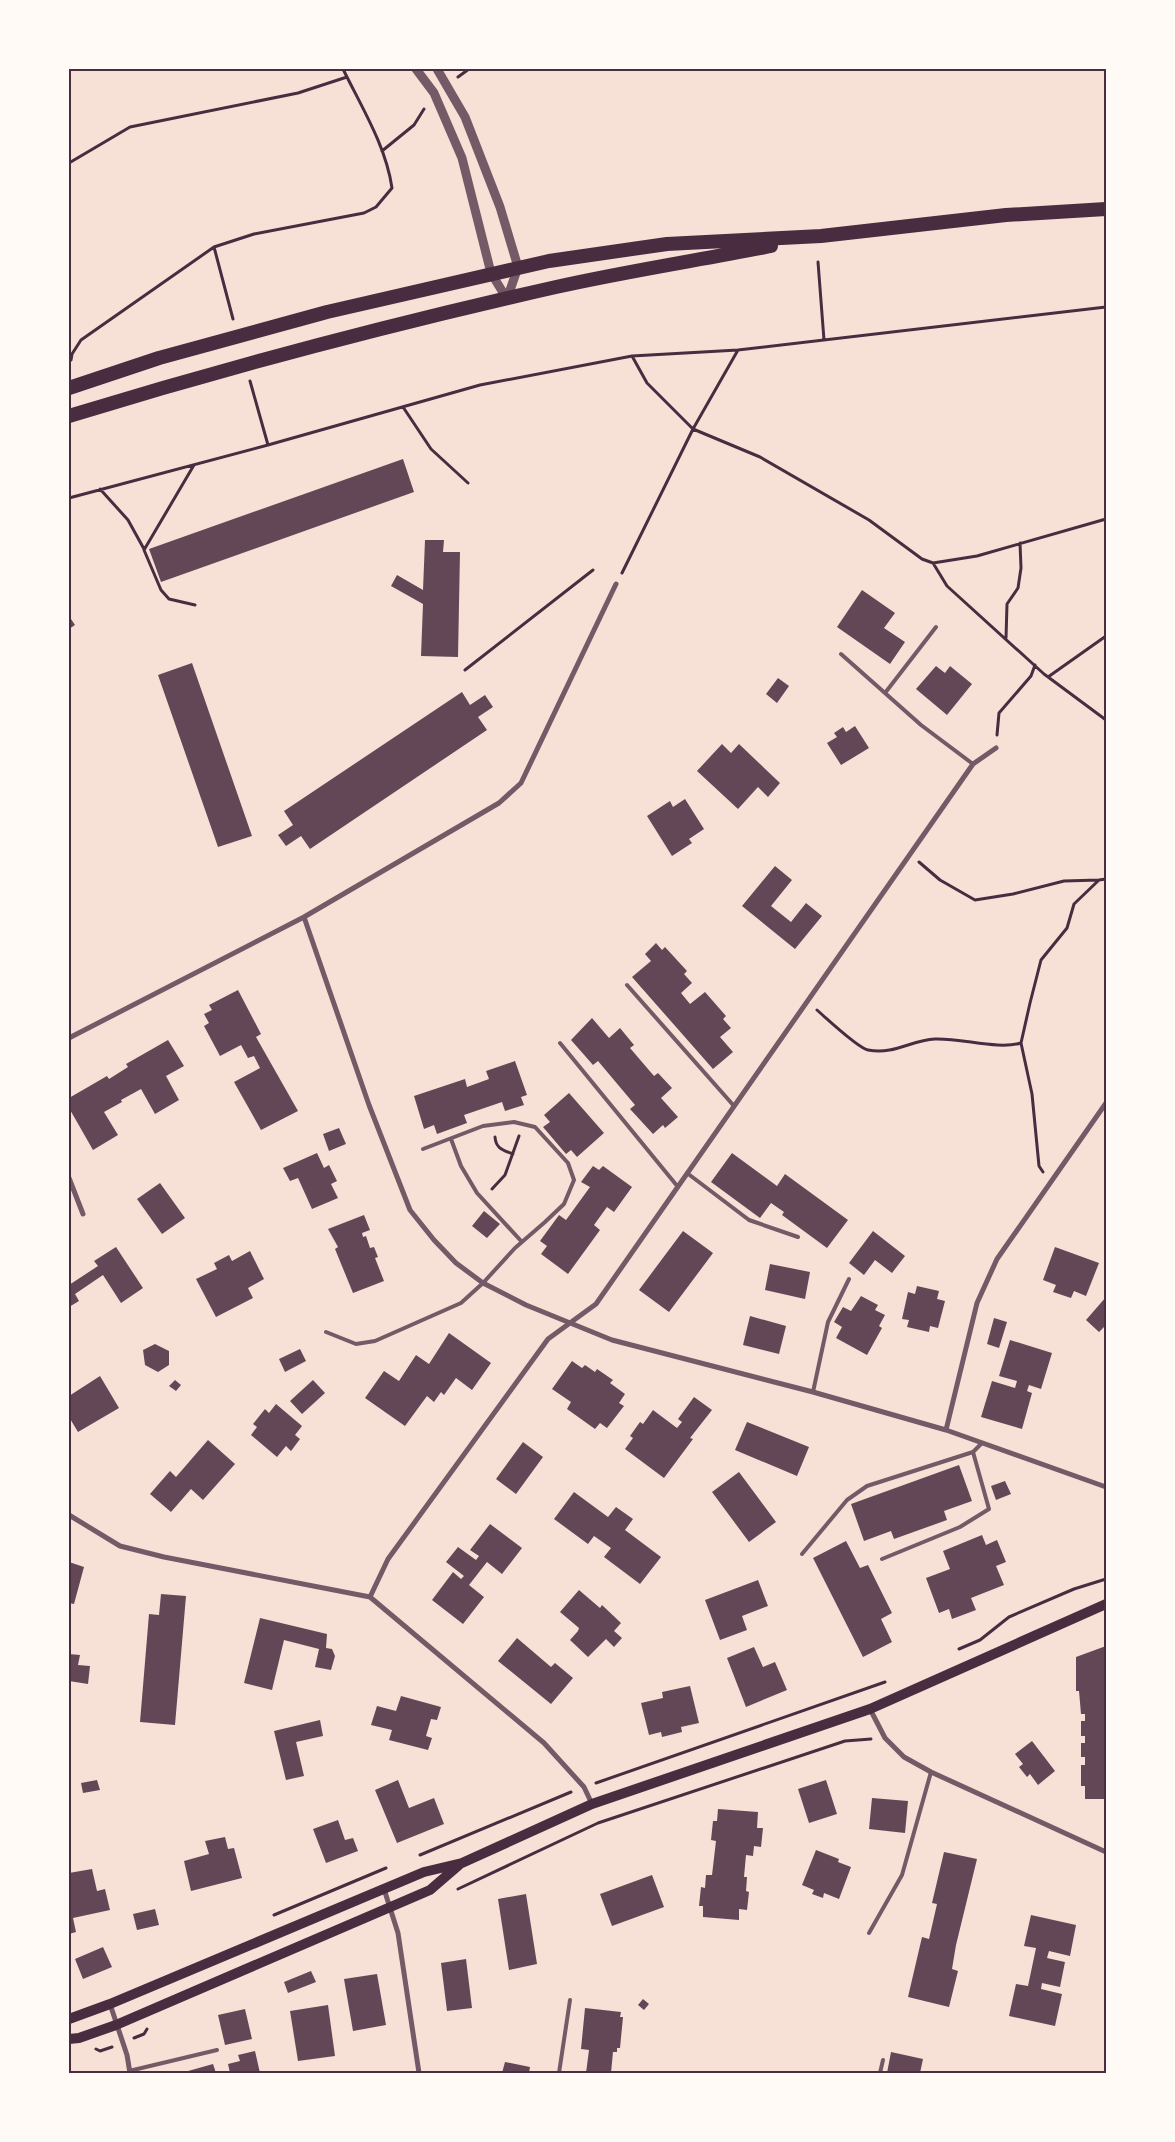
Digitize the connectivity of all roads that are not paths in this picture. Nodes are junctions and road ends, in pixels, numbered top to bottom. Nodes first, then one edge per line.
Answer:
1 (416, 69) edge
2 (437, 69) edge
3 (1106, 209) edge
4 (821, 236) junction
5 (518, 267) junction
6 (490, 273) junction
7 (507, 299) junction
8 (69, 388) edge
9 (69, 416) edge
10 (616, 584) road end
11 (936, 627) dead end
12 (841, 654) dead end
13 (885, 693) junction
14 (996, 748) road end
15 (972, 764) junction
16 (304, 917) junction
17 (626, 985) dead end
18 (69, 1038) edge
19 (560, 1043) dead end
20 (1106, 1103) edge
21 (734, 1106) junction
22 (451, 1139) junction
23 (423, 1149) dead end
24 (687, 1173) junction
25 (69, 1178) edge
26 (678, 1186) junction
27 (84, 1214) dead end
28 (798, 1237) dead end
29 (522, 1242) junction
30 (849, 1279) dead end
31 (483, 1283) junction
32 (571, 1324) junction
33 (326, 1332) dead end
34 (813, 1392) junction
35 (946, 1430) junction
36 (982, 1443) junction
37 (973, 1452) junction
38 (1106, 1487) edge
39 (69, 1514) edge
40 (802, 1554) dead end
41 (882, 1559) dead end
42 (370, 1597) junction
43 (1106, 1604) edge
44 (870, 1709) junction
45 (932, 1772) junction
46 (592, 1804) junction
47 (1106, 1852) edge
48 (462, 1863) junction
49 (384, 1889) junction
50 (390, 1907) junction
51 (869, 1933) dead end
52 (570, 2000) dead end
53 (110, 2004) junction
54 (69, 2020) edge
55 (116, 2025) junction
56 (69, 2038) edge
57 (217, 2050) dead end
58 (883, 2060) dead end
59 (130, 2072) edge
60 (419, 2073) edge
61 (559, 2073) edge
62 (880, 2073) edge

1 - 6 street
2 - 5 street
3 - 4 highway
4 - 5 highway
4 - 7 highway
5 - 6 highway
5 - 7 street
6 - 7 street
6 - 8 highway
7 - 9 highway
10 - 16 street
11 - 13 lane
12 - 13 lane
13 - 15 lane
14 - 15 street
15 - 21 street
16 - 18 street
16 - 31 street
17 - 21 lane
19 - 26 lane
20 - 35 street
21 - 24 street
22 - 23 lane
22 - 29 lane
22 - 29 lane
24 - 26 street
24 - 28 lane
25 - 27 street
26 - 32 street
29 - 31 lane
30 - 34 lane
31 - 32 street
31 - 33 lane
32 - 34 street
32 - 42 street
34 - 35 street
35 - 36 street
36 - 37 lane
36 - 38 street
37 - 40 lane
37 - 41 lane
39 - 42 street
42 - 46 street
43 - 44 main road
44 - 45 street
44 - 46 main road
45 - 47 street
45 - 51 lane
46 - 48 main road
48 - 49 main road
48 - 50 main road
49 - 50 street
49 - 53 main road
50 - 55 main road
50 - 60 street
52 - 61 lane
53 - 54 main road
53 - 55 street
55 - 56 main road
55 - 59 street
57 - 59 lane
58 - 62 lane

